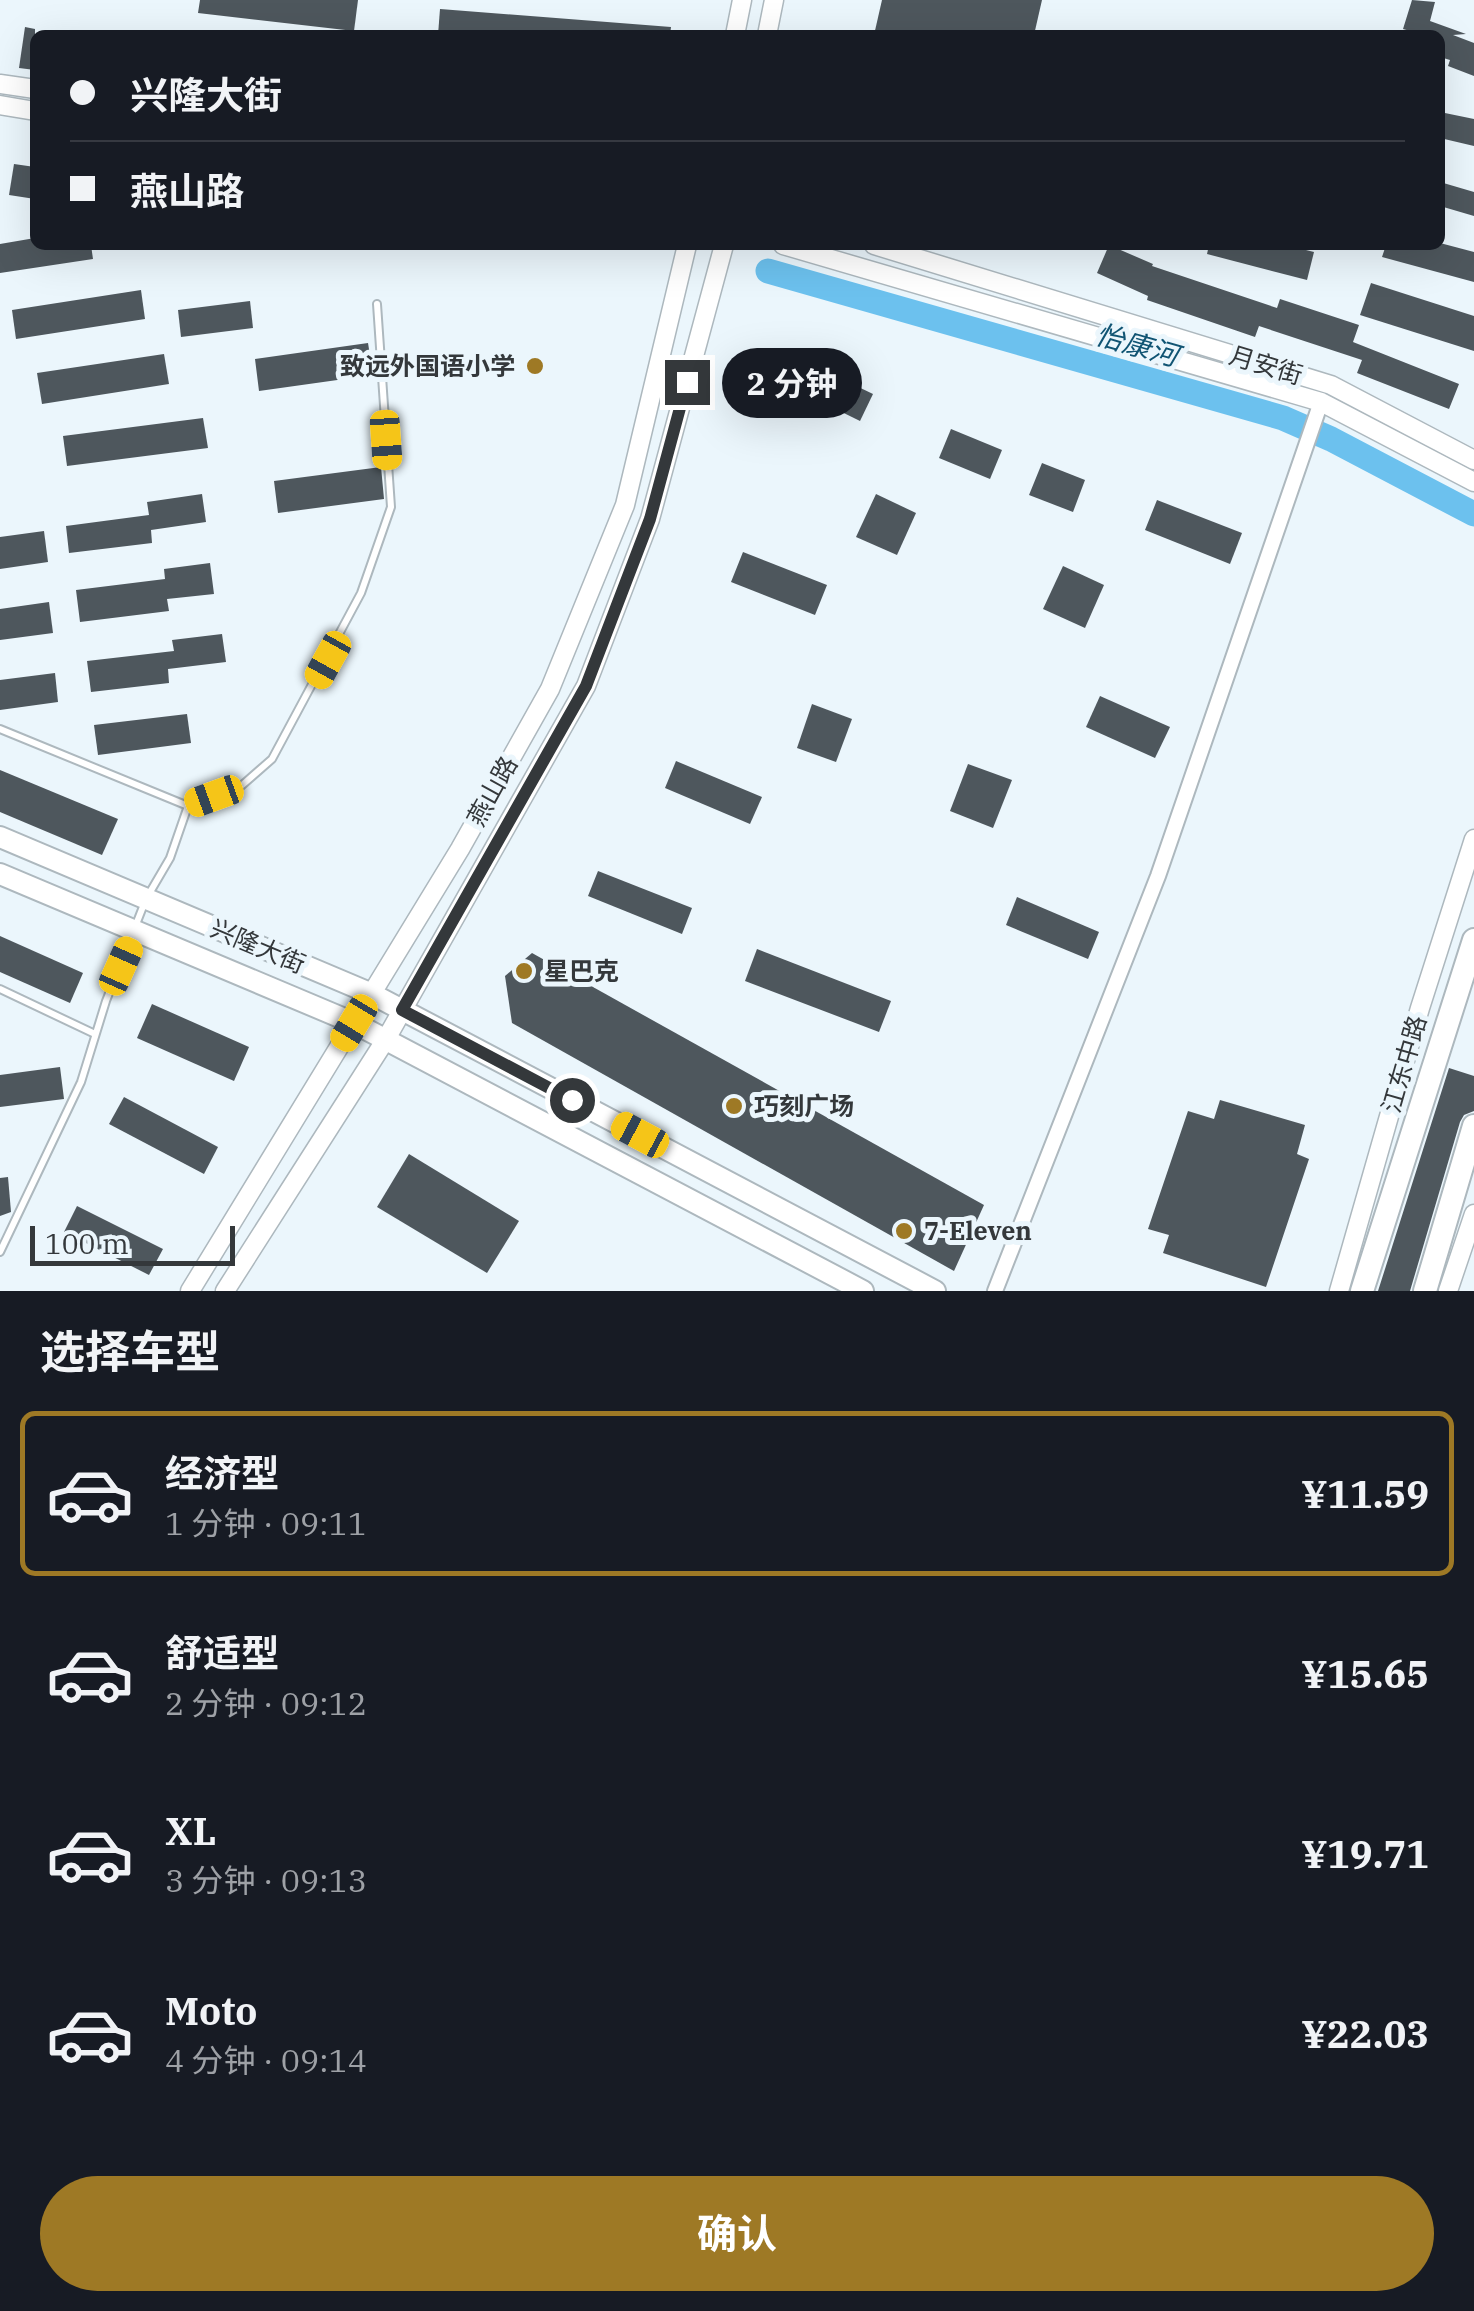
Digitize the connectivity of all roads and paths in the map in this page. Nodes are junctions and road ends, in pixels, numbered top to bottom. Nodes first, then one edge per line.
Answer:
1 (742, 0) edge
2 (774, 0) edge
3 (736, 30) edge
4 (768, 30) edge
5 (0, 84) edge
6 (30, 89) edge
7 (0, 105) edge
8 (30, 110) edge
9 (687, 250) edge
10 (723, 250) edge
11 (800, 250) edge
12 (890, 250) edge
13 (377, 304) dead end
14 (1320, 403) junction
15 (1474, 460) edge
16 (1474, 482) edge
17 (0, 729) edge
18 (188, 806) junction
19 (0, 837) edge
20 (1474, 840) edge
21 (0, 874) edge
22 (146, 899) junction
23 (136, 931) junction
24 (1474, 940) edge
25 (0, 989) edge
26 (372, 994) junction
27 (402, 1010) junction
28 (354, 1023) junction
29 (96, 1034) junction
30 (386, 1038) junction
31 (1474, 1126) edge
32 (1474, 1214) edge
33 (0, 1252) edge
34 (190, 1291) edge
35 (225, 1291) edge
36 (863, 1291) edge
37 (935, 1291) edge
38 (995, 1291) edge
39 (1339, 1291) edge
40 (1362, 1291) edge
41 (1425, 1291) edge
42 (1448, 1291) edge

1 - 3 street
2 - 4 street
5 - 6 street
7 - 8 street
9 - 26 street, 燕山路
10 - 27 street, 燕山路
11 - 14 street
12 - 15 street, 月安街
13 - 18 lane
14 - 16 street
14 - 38 street
17 - 18 lane
18 - 22 lane
19 - 22 main road, 兴隆大街
20 - 39 street, 江东中路
21 - 23 main road, 兴隆大街
22 - 23 lane
22 - 26 main road, 兴隆大街
23 - 28 main road, 兴隆大街
23 - 29 lane
24 - 40 main road, 江东中路
25 - 29 lane
26 - 27 main road, 兴隆大街
26 - 28 street, 燕山路
27 - 30 street, 燕山路
27 - 37 main road, 兴隆大街
28 - 30 main road, 兴隆大街
28 - 34 street, 燕山路
29 - 33 lane
30 - 35 street, 燕山路
30 - 36 main road, 兴隆大街
31 - 41 main road
32 - 42 street

